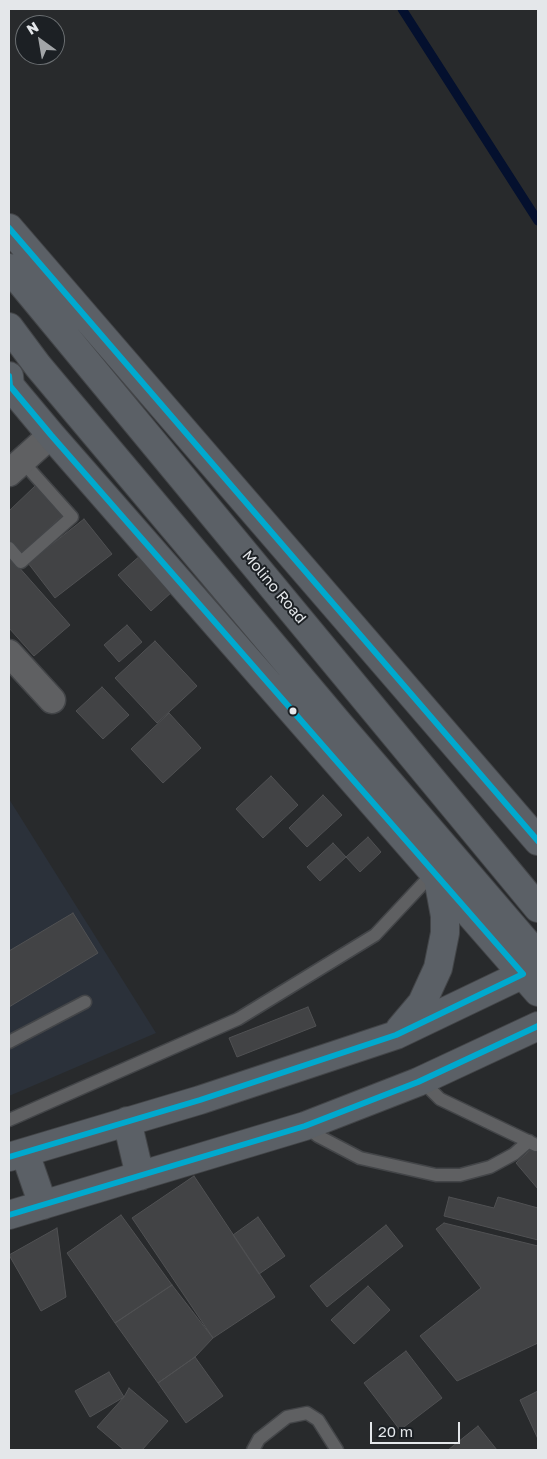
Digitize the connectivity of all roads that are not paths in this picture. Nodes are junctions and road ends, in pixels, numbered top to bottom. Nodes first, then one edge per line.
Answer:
1 (9, 228) edge
2 (9, 268) edge
3 (9, 326) edge
4 (9, 376) edge
5 (51, 435) junction
6 (15, 467) edge
7 (9, 548) edge
8 (9, 653) edge
9 (52, 700) dead end
10 (533, 835) edge
11 (440, 881) junction
12 (538, 908) edge
13 (534, 972) edge
14 (85, 1002) dead end
15 (538, 1026) edge
16 (396, 1035) junction
17 (9, 1042) edge
18 (421, 1080) junction
19 (9, 1120) edge
20 (127, 1121) junction
21 (306, 1126) junction
22 (17, 1155) edge
23 (140, 1176) junction
24 (44, 1205) junction
25 (9, 1215) edge
26 (253, 1450) edge
27 (337, 1450) edge

1 - 10 main road
2 - 12 main road, Molino Road
3 - 13 main road
4 - 5 main road
5 - 6 street
5 - 11 main road
6 - 7 lane
8 - 9 street
11 - 13 main road
11 - 16 main road
11 - 19 lane
13 - 16 main road
14 - 17 lane
15 - 18 main road
16 - 20 main road
18 - 21 main road
18 - 21 lane
20 - 22 main road
20 - 23 main road
21 - 23 main road
22 - 24 main road
23 - 24 main road
24 - 25 main road
26 - 27 lane

